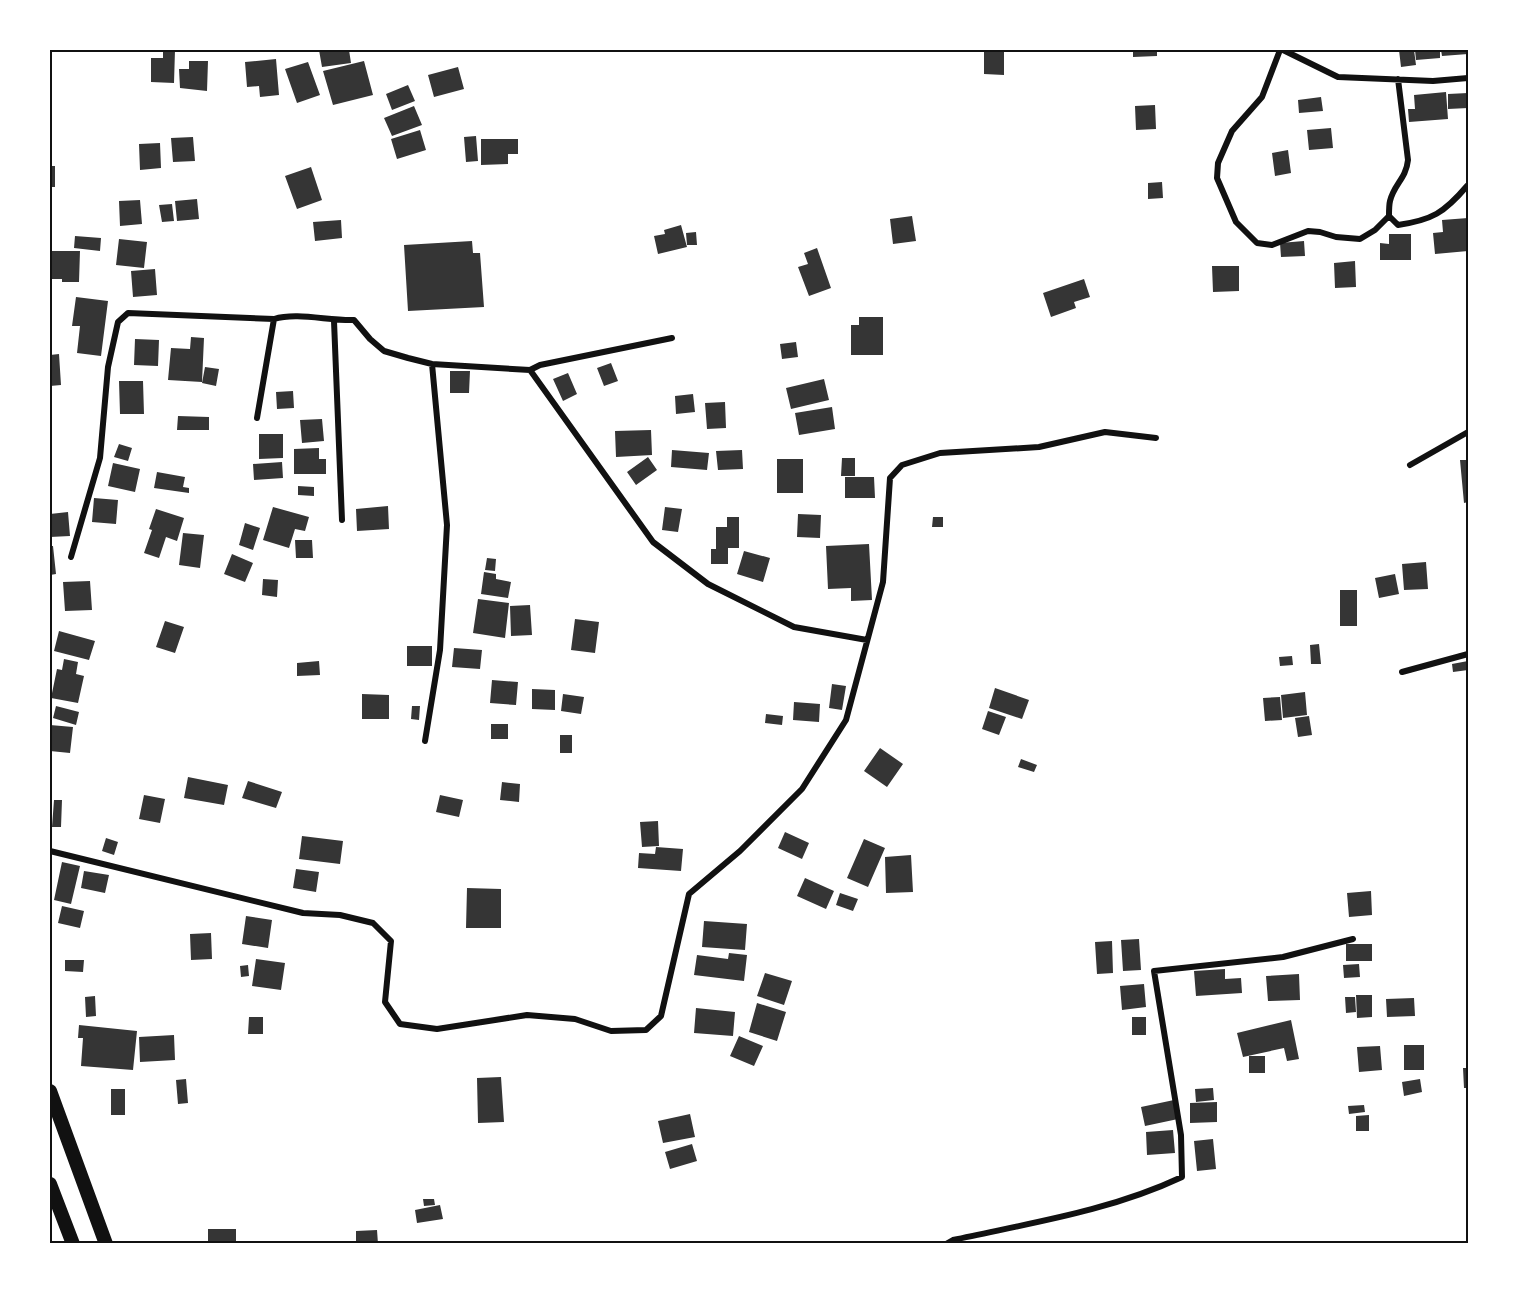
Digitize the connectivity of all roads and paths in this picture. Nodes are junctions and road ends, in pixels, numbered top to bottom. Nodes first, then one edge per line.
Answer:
1 (1282, 50) edge
2 (1468, 78) edge
3 (1398, 79) junction
4 (1467, 186) dead end
5 (1389, 216) junction
6 (274, 319) junction
7 (334, 321) junction
8 (672, 338) dead end
9 (432, 364) junction
10 (530, 370) junction
11 (256, 418) dead end
12 (1468, 432) edge
13 (1156, 438) dead end
14 (1410, 465) dead end
15 (342, 520) dead end
16 (71, 558) dead end
17 (867, 640) junction
18 (1468, 654) edge
19 (1402, 672) dead end
20 (425, 741) dead end
21 (50, 851) edge
22 (1353, 939) dead end
23 (50, 1090) edge
24 (50, 1184) edge
25 (73, 1244) edge
26 (106, 1244) edge
27 (946, 1244) edge

1 - 3 street
1 - 5 street
2 - 3 street
3 - 5 street
4 - 5 street
6 - 7 street
6 - 11 street
6 - 16 street
7 - 9 street
7 - 15 street
8 - 10 street
9 - 10 street
9 - 20 street
10 - 17 street
12 - 14 street
13 - 17 street
17 - 21 street
18 - 19 street
22 - 27 street
23 - 26 highway
24 - 25 highway

